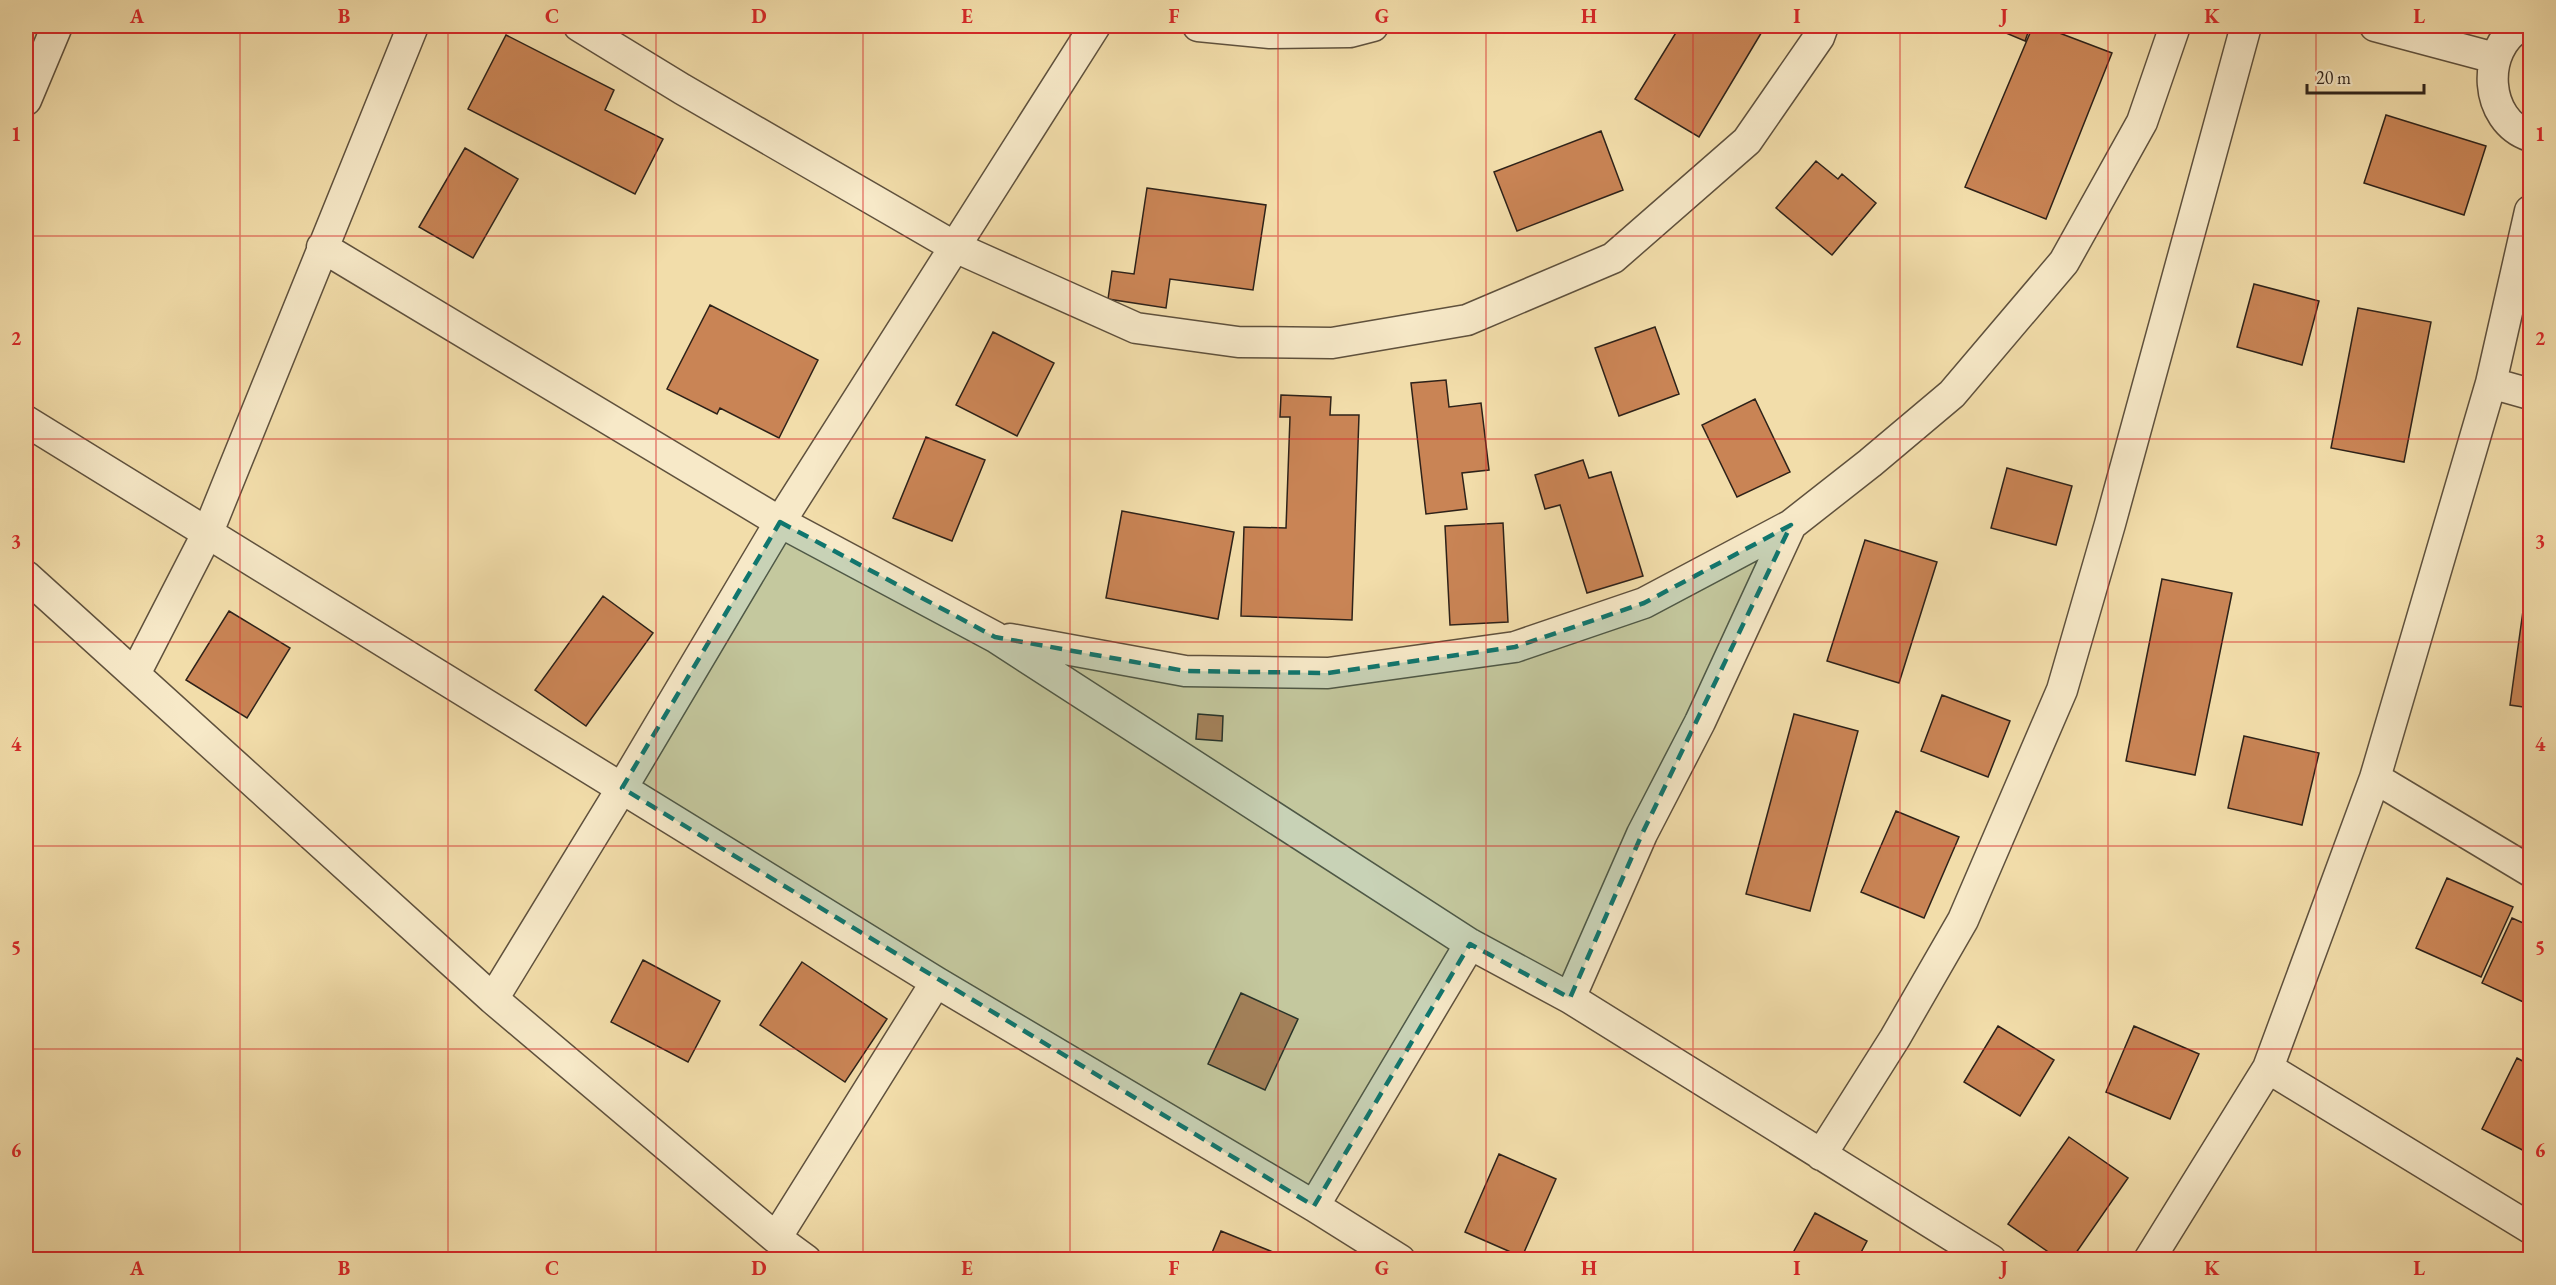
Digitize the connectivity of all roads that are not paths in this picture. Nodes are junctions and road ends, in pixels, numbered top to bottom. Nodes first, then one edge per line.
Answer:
1 (57, 26) edge
2 (413, 26) edge
3 (579, 26) edge
4 (1095, 26) edge
5 (1198, 26) edge
6 (1373, 26) edge
7 (1823, 26) edge
8 (2175, 26) edge
9 (2246, 26) edge
10 (2375, 26) edge
11 (2521, 26) edge
12 (2495, 58) junction
13 (26, 100) edge
14 (2530, 136) edge
15 (2530, 211) edge
16 (322, 248) junction
17 (955, 248) junction
18 (2491, 383) junction
19 (2530, 394) edge
20 (26, 421) edge
21 (780, 522) junction
22 (1791, 525) junction
23 (208, 532) junction
24 (26, 576) edge
25 (995, 637) junction
26 (135, 674) junction
27 (2375, 778) junction
28 (622, 788) junction
29 (2530, 871) edge
30 (1470, 944) junction
31 (936, 982) junction
32 (1570, 998) junction
33 (493, 999) junction
34 (2268, 1068) junction
35 (1821, 1155) junction
36 (1314, 1206) junction
37 (2530, 1228) edge
38 (776, 1238) junction
39 (806, 1260) edge
40 (1400, 1260) edge
41 (1991, 1260) edge
42 (2149, 1260) edge

1 - 13 street
2 - 16 street
3 - 17 street
4 - 17 street
5 - 6 street
7 - 17 street
8 - 22 street
9 - 35 street
10 - 12 street
11 - 12 street
12 - 14 street
15 - 18 street
16 - 21 street
16 - 23 street
17 - 21 street
18 - 19 street
18 - 27 street
20 - 23 street
21 - 25 street
21 - 28 street
22 - 25 street
22 - 32 street
23 - 26 street
23 - 28 street
24 - 26 street
25 - 30 street
26 - 33 street
27 - 29 street
27 - 34 street
28 - 31 street
28 - 33 street
30 - 32 street
30 - 36 street
31 - 36 street
31 - 38 street
32 - 35 street
33 - 38 street
34 - 37 street
34 - 42 street
35 - 41 street
36 - 40 street
38 - 39 street

